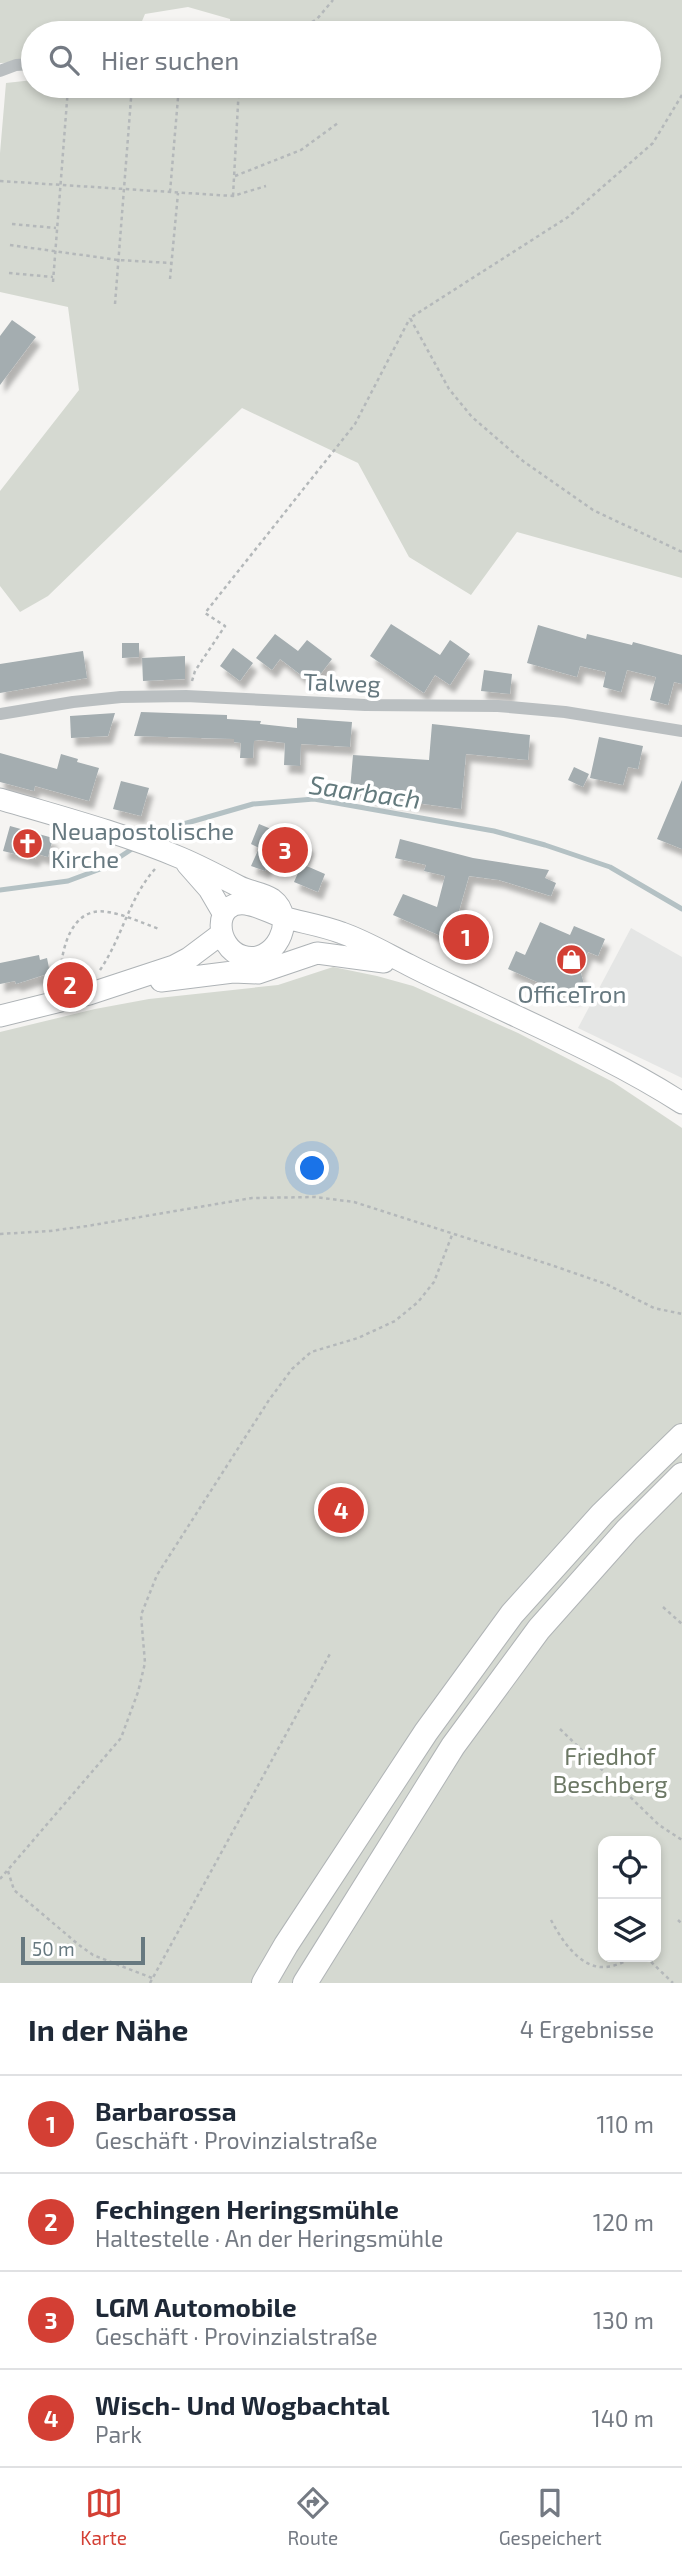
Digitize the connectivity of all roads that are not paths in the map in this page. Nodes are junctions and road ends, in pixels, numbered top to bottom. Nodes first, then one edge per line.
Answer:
1 (21, 65) edge
2 (0, 71) edge
3 (0, 714) edge
4 (682, 732) edge
5 (0, 799) edge
6 (168, 860) junction
7 (284, 918) junction
8 (222, 923) junction
9 (279, 941) junction
10 (235, 952) junction
11 (384, 962) junction
12 (419, 970) junction
13 (160, 981) junction
14 (89, 994) junction
15 (0, 1016) edge
16 (682, 1103) edge
17 (682, 1436) edge
18 (682, 1475) edge
19 (264, 1983) edge
20 (304, 1983) edge

1 - 2 street
3 - 4 street, Talweg
5 - 6 main road
6 - 7 main road
6 - 8 main road
7 - 8 main road
7 - 9 main road
7 - 12 main road
8 - 10 main road
8 - 14 main road
9 - 10 main road
9 - 11 main road
10 - 13 main road
11 - 12 main road
11 - 13 main road
12 - 16 main road
13 - 14 main road
14 - 15 main road
17 - 19 highway
18 - 20 highway

